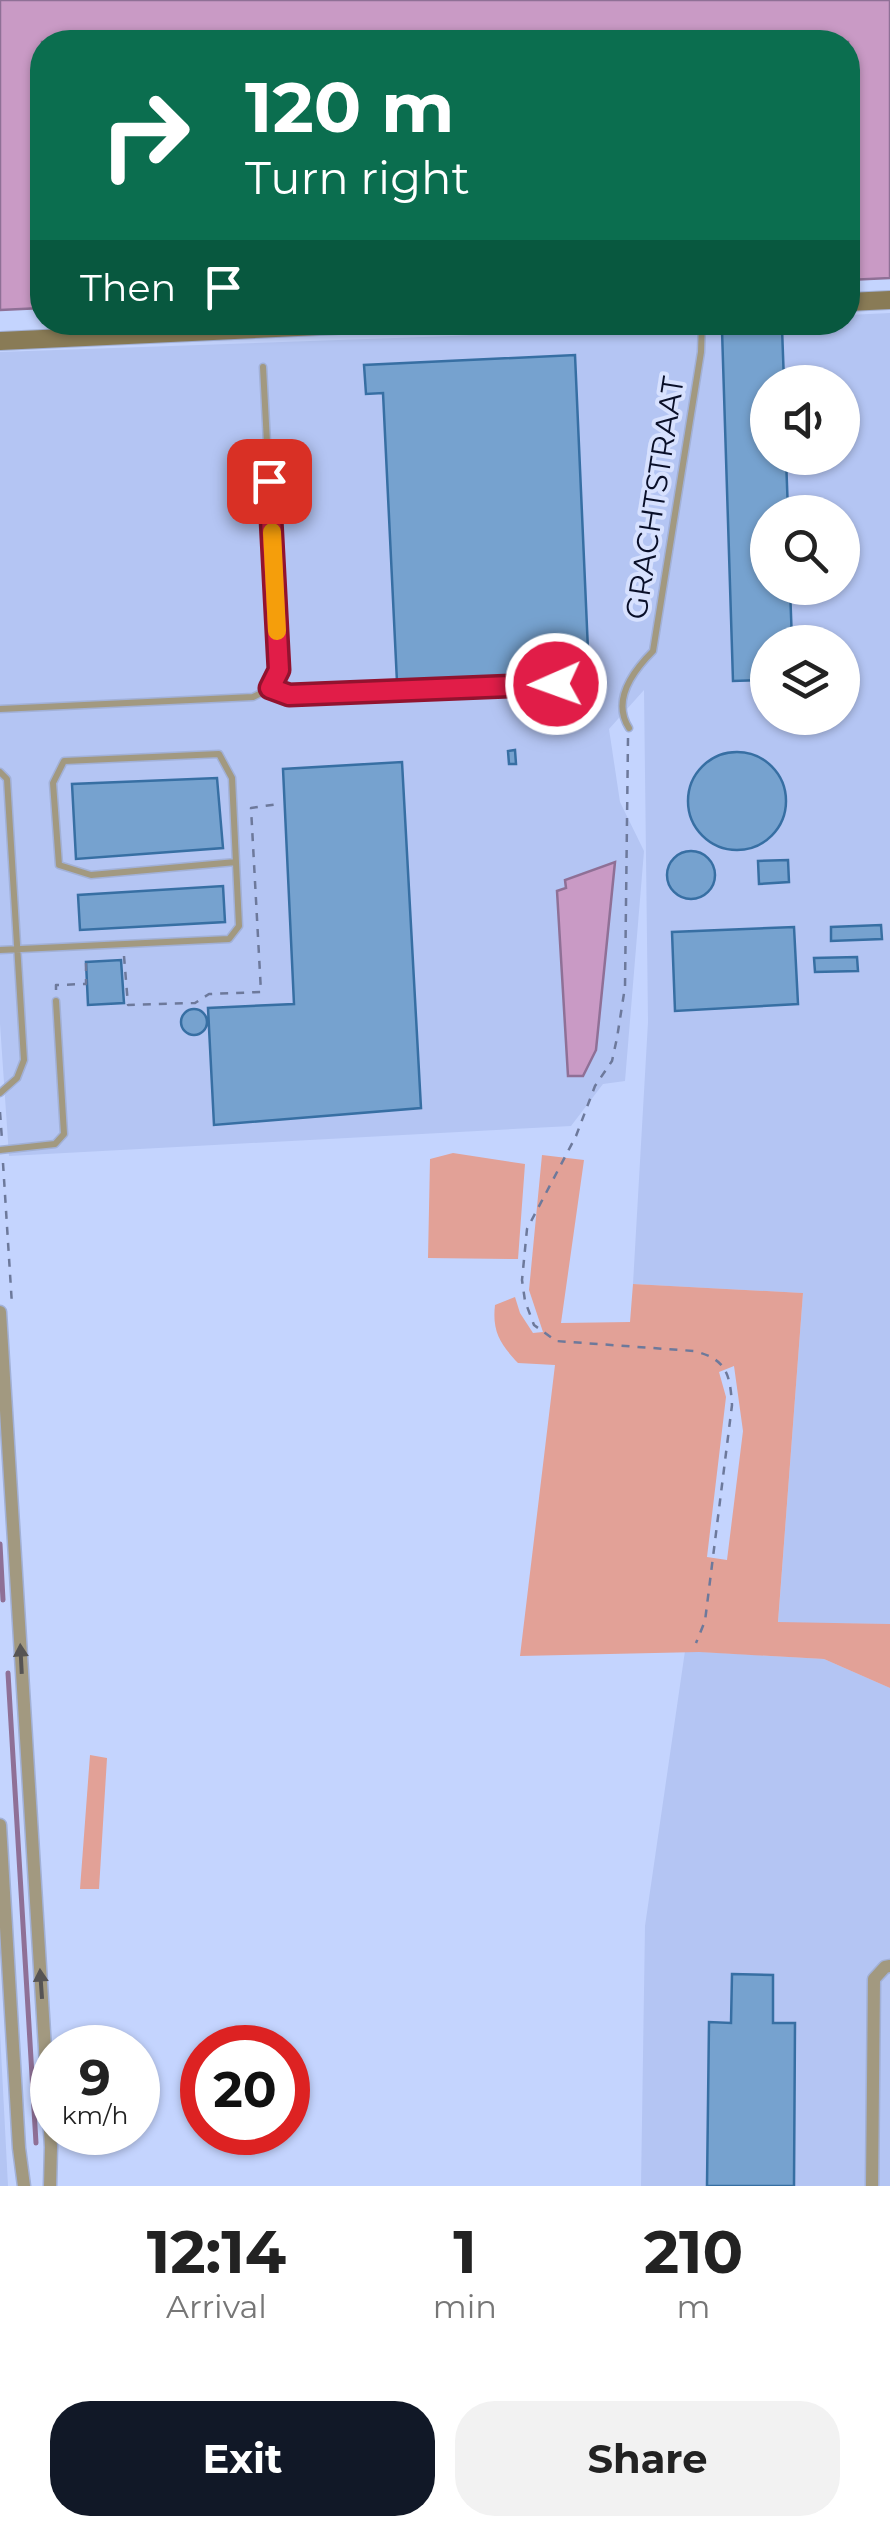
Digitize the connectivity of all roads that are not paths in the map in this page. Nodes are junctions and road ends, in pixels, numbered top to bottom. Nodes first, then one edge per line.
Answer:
1 (890, 300) edge
2 (860, 301) edge
3 (128, 335) edge
4 (702, 335) edge
5 (0, 341) edge
6 (263, 368) dead end
7 (594, 683) dead end
8 (270, 688) junction
9 (0, 710) edge
10 (629, 728) road end
11 (0, 772) edge
12 (236, 862) junction
13 (18, 949) junction
14 (0, 950) edge
15 (56, 1001) dead end
16 (0, 1093) edge
17 (0, 1150) edge
18 (0, 1312) edge
19 (1, 1344) edge
20 (0, 1825) edge
21 (890, 1966) edge
22 (24, 2186) edge
23 (50, 2186) edge
24 (872, 2186) edge

1 - 2 main road
3 - 5 main road
4 - 10 lane, GRACHTSTRAAT
6 - 8 lane
7 - 8 lane
8 - 9 lane
11 - 13 lane
12 - 12 lane
12 - 13 lane
13 - 14 lane
13 - 16 lane
15 - 17 lane
18 - 19 street
23 -> 19 street
20 - 22 street
21 - 24 street

